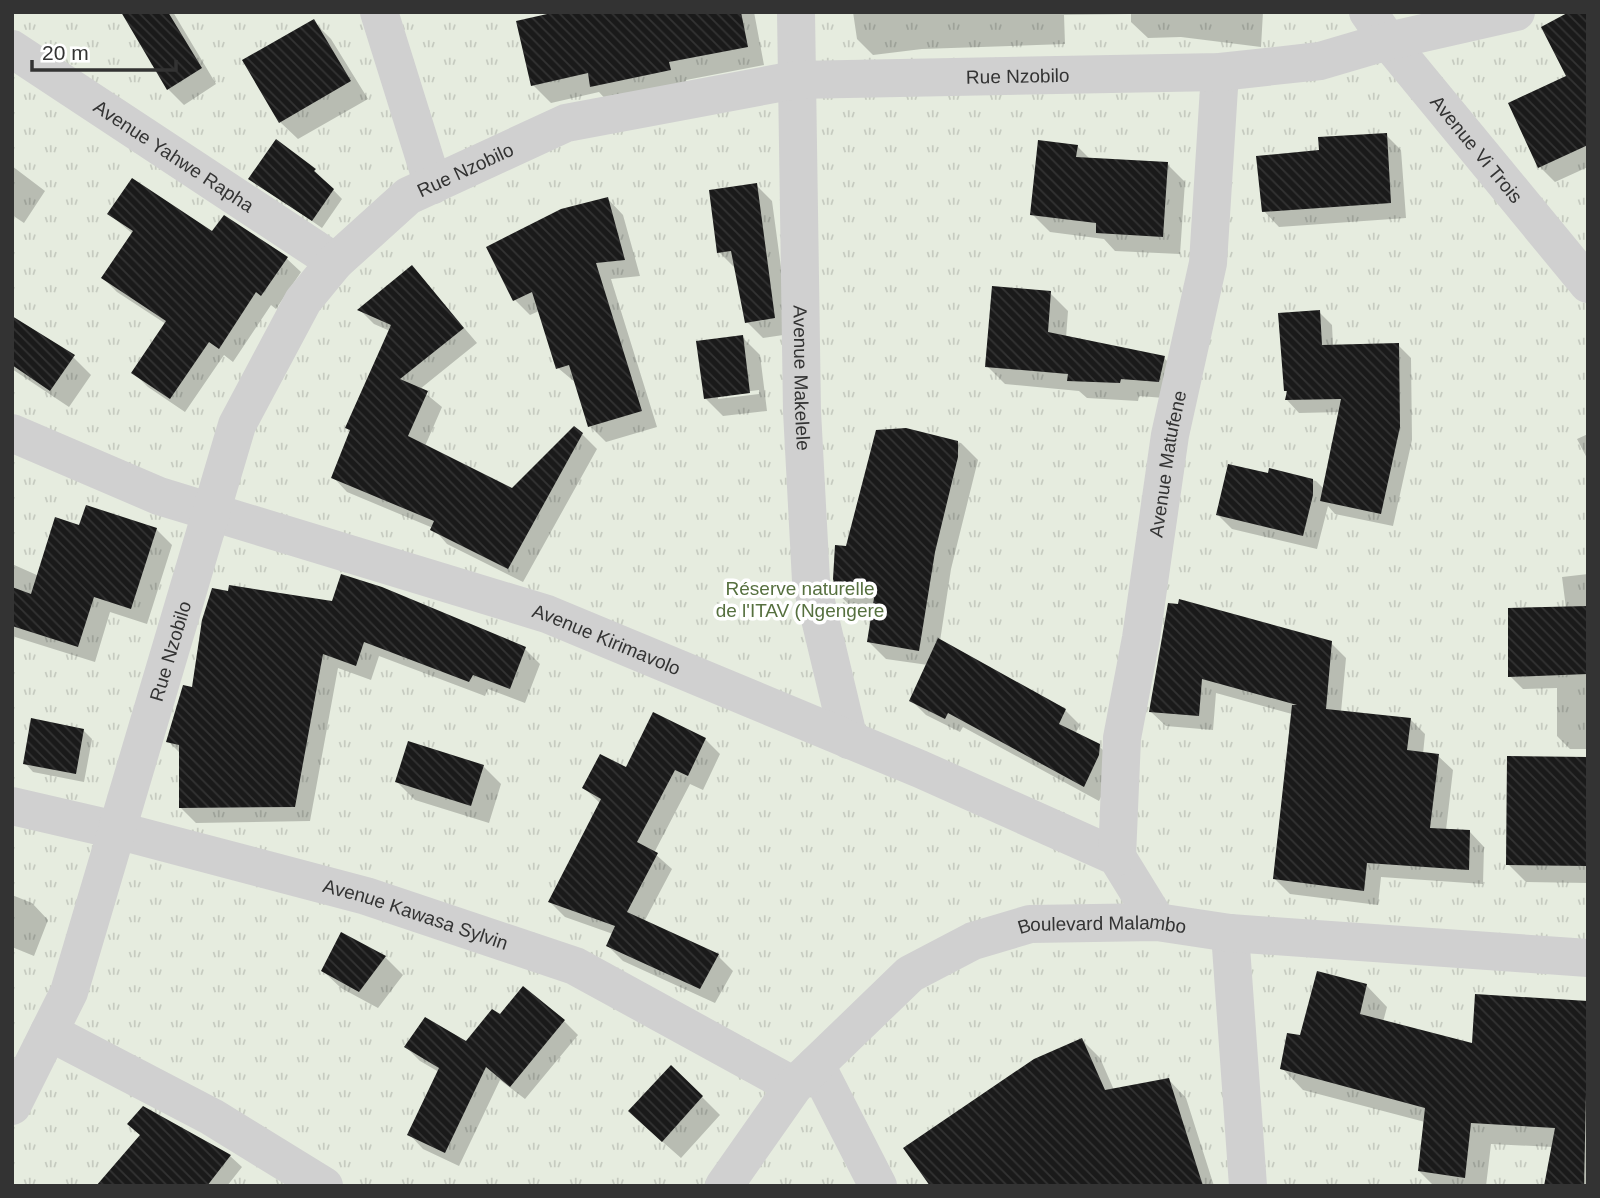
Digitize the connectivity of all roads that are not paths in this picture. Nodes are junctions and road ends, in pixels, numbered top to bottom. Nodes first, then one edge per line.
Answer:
1 (379, 12) edge
2 (796, 12) edge
3 (1516, 12) edge
4 (1378, 27) edge
5 (12, 49) edge
6 (1220, 72) junction
7 (795, 80) junction
8 (433, 185) junction
9 (335, 262) junction
10 (1588, 284) edge
11 (12, 433) edge
12 (209, 512) junction
13 (849, 740) junction
14 (12, 806) edge
15 (116, 830) junction
16 (1117, 857) junction
17 (1157, 922) junction
18 (1230, 933) junction
19 (1588, 958) edge
20 (49, 1032) junction
21 (805, 1075) junction
22 (12, 1106) edge
23 (324, 1186) edge
24 (724, 1186) edge
25 (878, 1186) edge
26 (1248, 1186) edge

1 - 8 street
2 - 7 street, Avenue Makelele
3 - 4 street, Rue Nzobilo
4 - 6 street, Rue Nzobilo
4 - 10 street, Avenue Vi Trois
5 - 9 street, Avenue Yahwe Rapha
6 - 7 street, Rue Nzobilo
6 - 16 street, Avenue Matufene
7 - 8 street, Rue Nzobilo
7 - 13 street, Avenue Makelele
8 - 9 street, Rue Nzobilo
9 - 12 street, Rue Nzobilo
11 - 12 street, Avenue Kirimavolo
12 - 13 street, Avenue Kirimavolo
12 - 15 street, Rue Nzobilo
13 - 16 street, Avenue Kirimavolo
14 - 15 street, Avenue Kawasa Sylvin
15 - 20 street, Rue Nzobilo
15 - 21 street, Avenue Kawasa Sylvin
16 - 17 street
17 - 18 street, Boulevard Malambo
17 - 21 street, Boulevard Malambo
18 - 19 street, Boulevard Malambo
18 - 26 street
20 - 22 street, Rue Nzobilo
20 - 23 street
21 - 24 street, Boulevard Malambo
21 - 25 street

